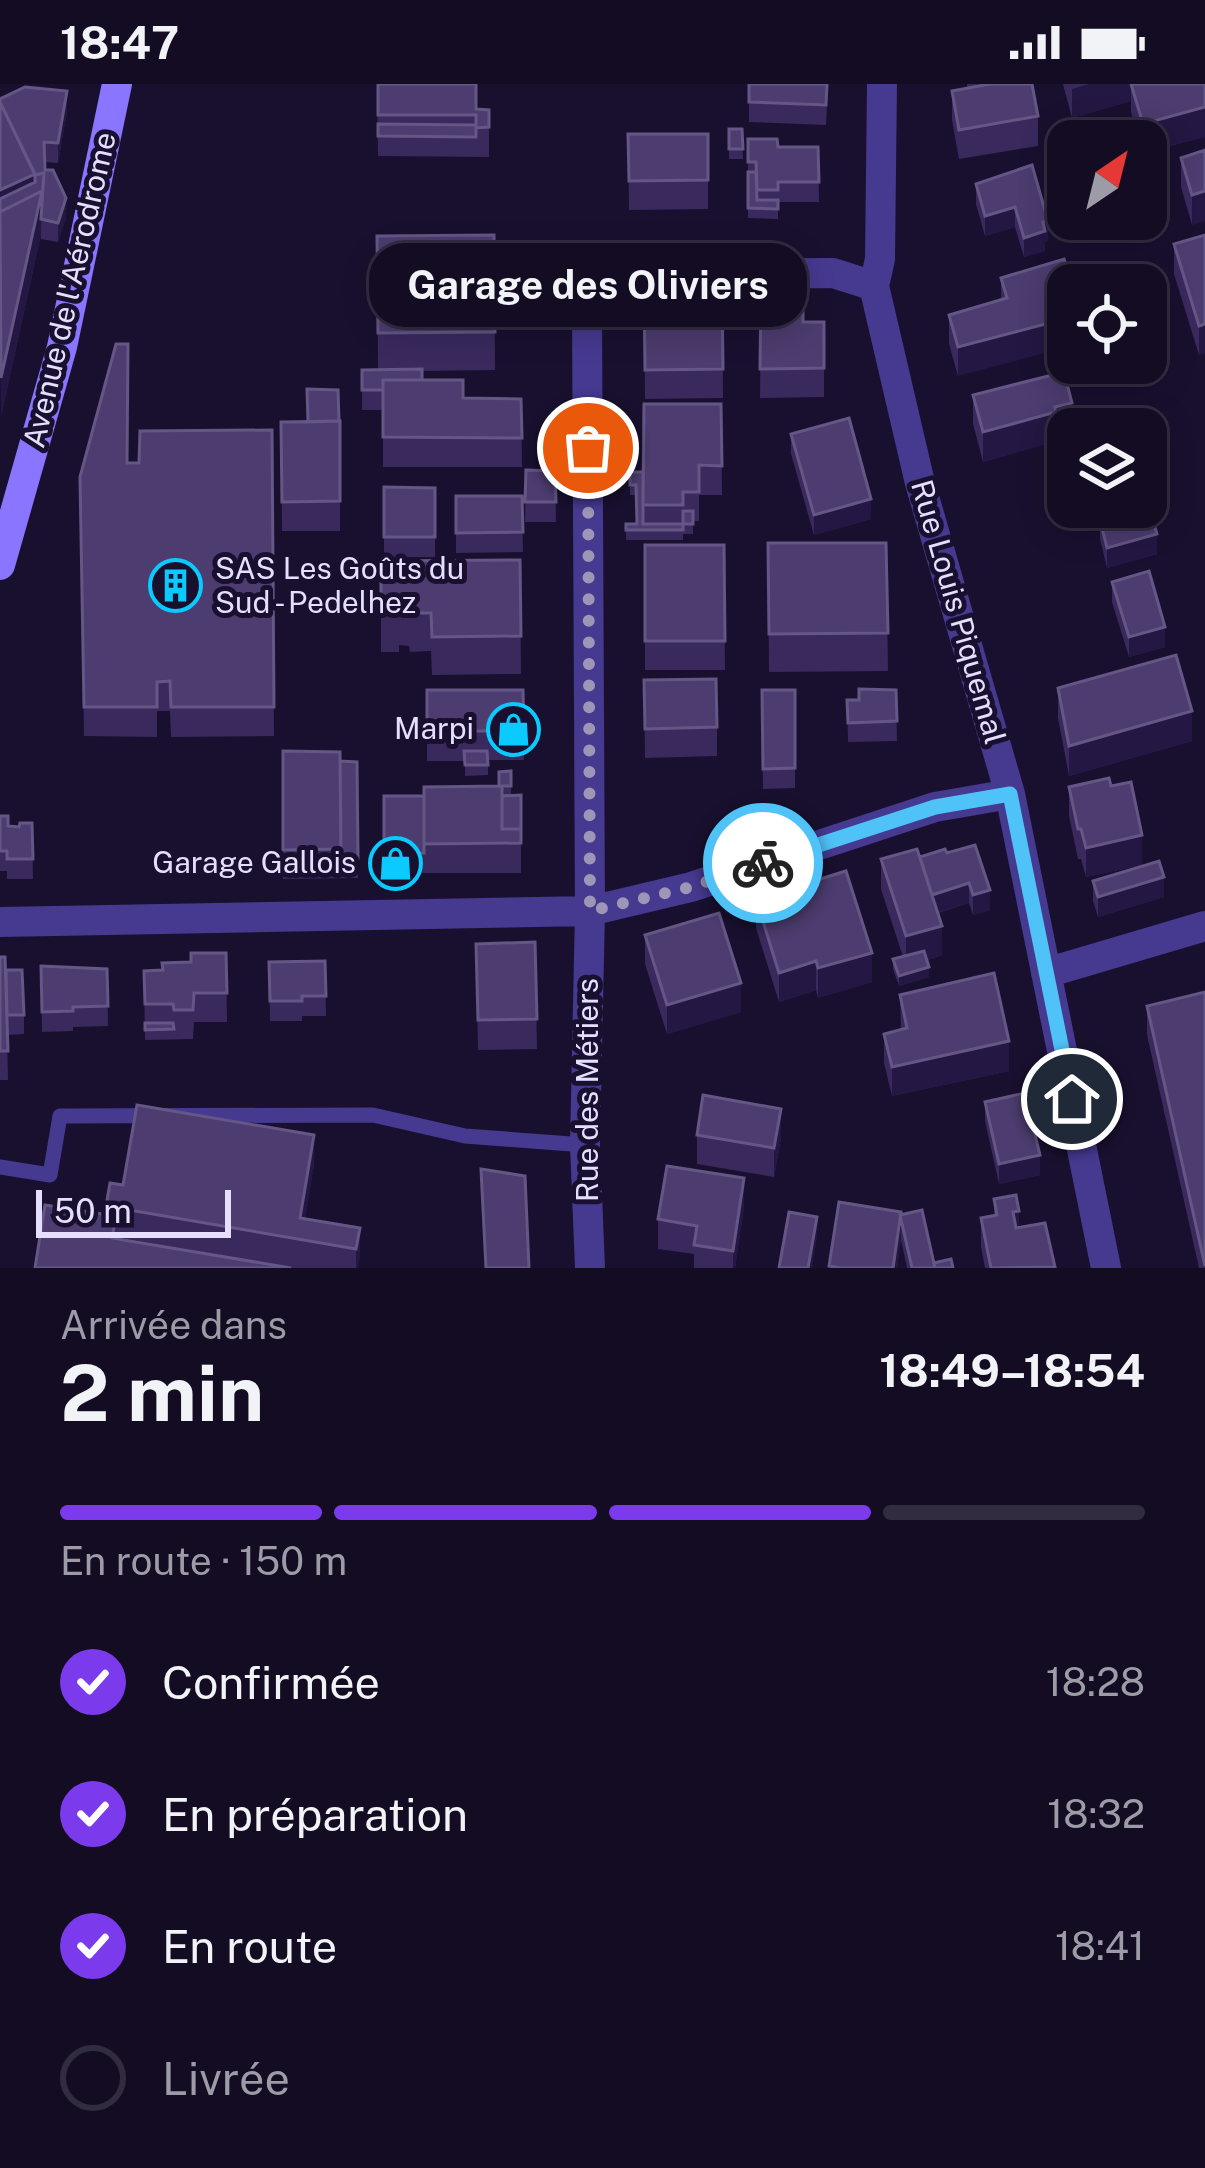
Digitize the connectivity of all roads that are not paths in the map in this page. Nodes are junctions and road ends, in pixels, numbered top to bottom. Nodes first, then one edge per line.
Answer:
1 (117, 84) edge
2 (882, 84) edge
3 (874, 286) junction
4 (0, 565) edge
5 (1010, 794) junction
6 (590, 911) junction
7 (0, 922) edge
8 (1205, 926) edge
9 (1046, 973) junction
10 (585, 1145) junction
11 (0, 1167) edge
12 (590, 1268) edge
13 (1106, 1268) edge

1 - 4 main road, Avenue de l'Aérodrome
2 - 3 street, Rue Louis Piquemal
3 - 5 street, Rue Louis Piquemal
3 - 6 street
5 - 6 street
5 - 9 street, Rue Louis Piquemal
6 - 7 street
6 - 10 street, Rue des Métiers
8 - 9 street
9 - 13 street, Rue Louis Piquemal
10 - 11 lane
10 - 12 street, Rue des Métiers

